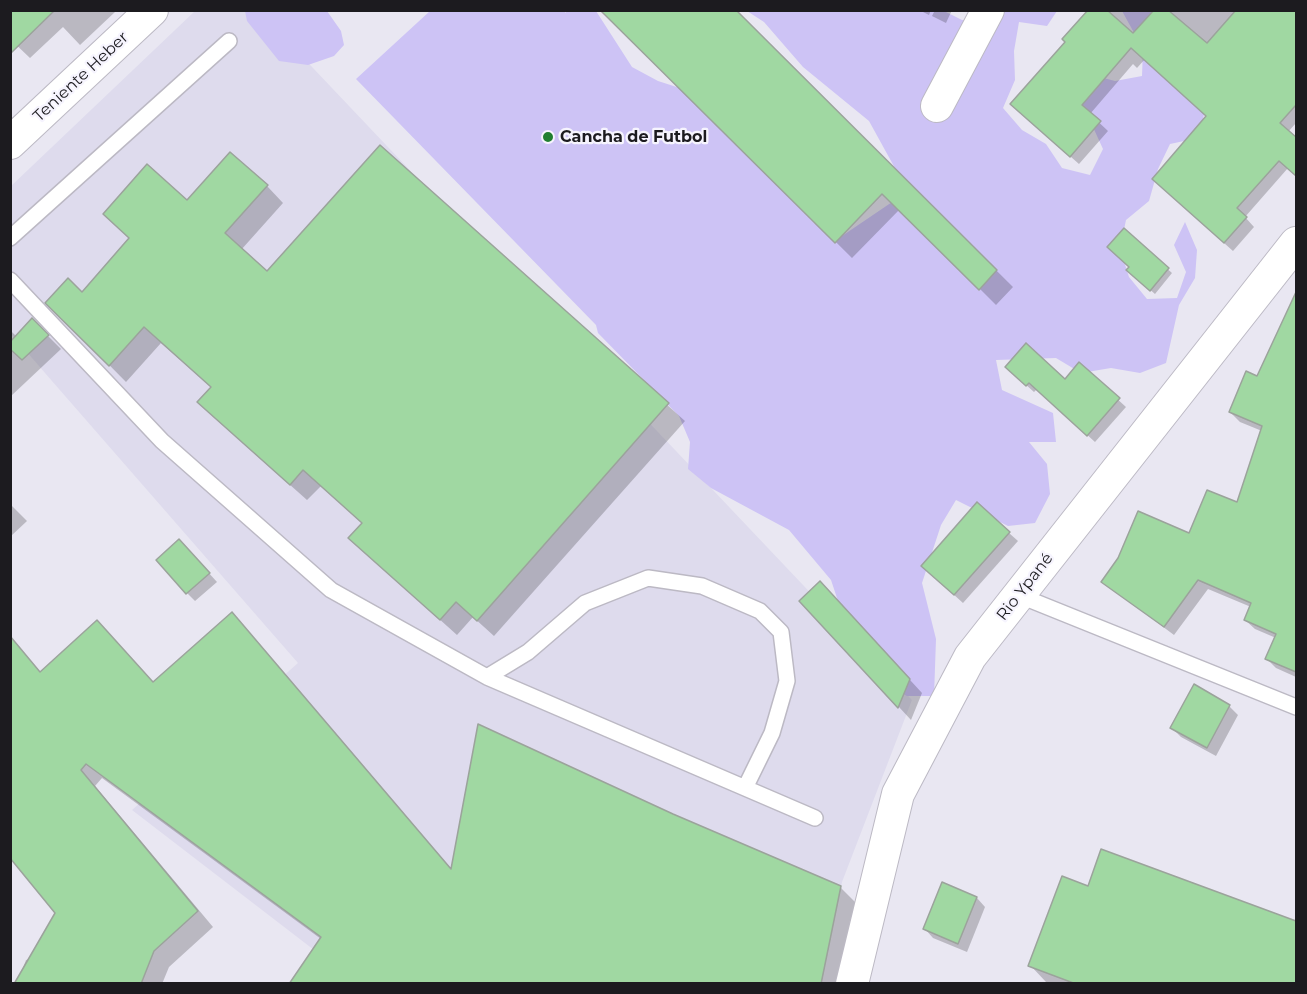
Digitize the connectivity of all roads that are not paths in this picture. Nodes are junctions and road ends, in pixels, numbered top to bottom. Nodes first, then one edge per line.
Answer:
1 (988, 10) edge
2 (148, 12) edge
3 (229, 41) dead end
4 (936, 105) dead end
5 (10, 143) edge
6 (10, 238) edge
7 (1296, 243) edge
8 (10, 280) edge
9 (1018, 595) junction
10 (486, 677) junction
11 (1296, 707) edge
12 (745, 788) junction
13 (815, 818) dead end
14 (852, 984) edge

1 - 4 street
2 - 5 street, Teniente Heber
3 - 6 lane
7 - 9 street, Rio Ypané
8 - 10 lane
9 - 11 lane
9 - 14 street, Rio Ypané
10 - 12 lane
10 - 12 lane
12 - 13 lane

